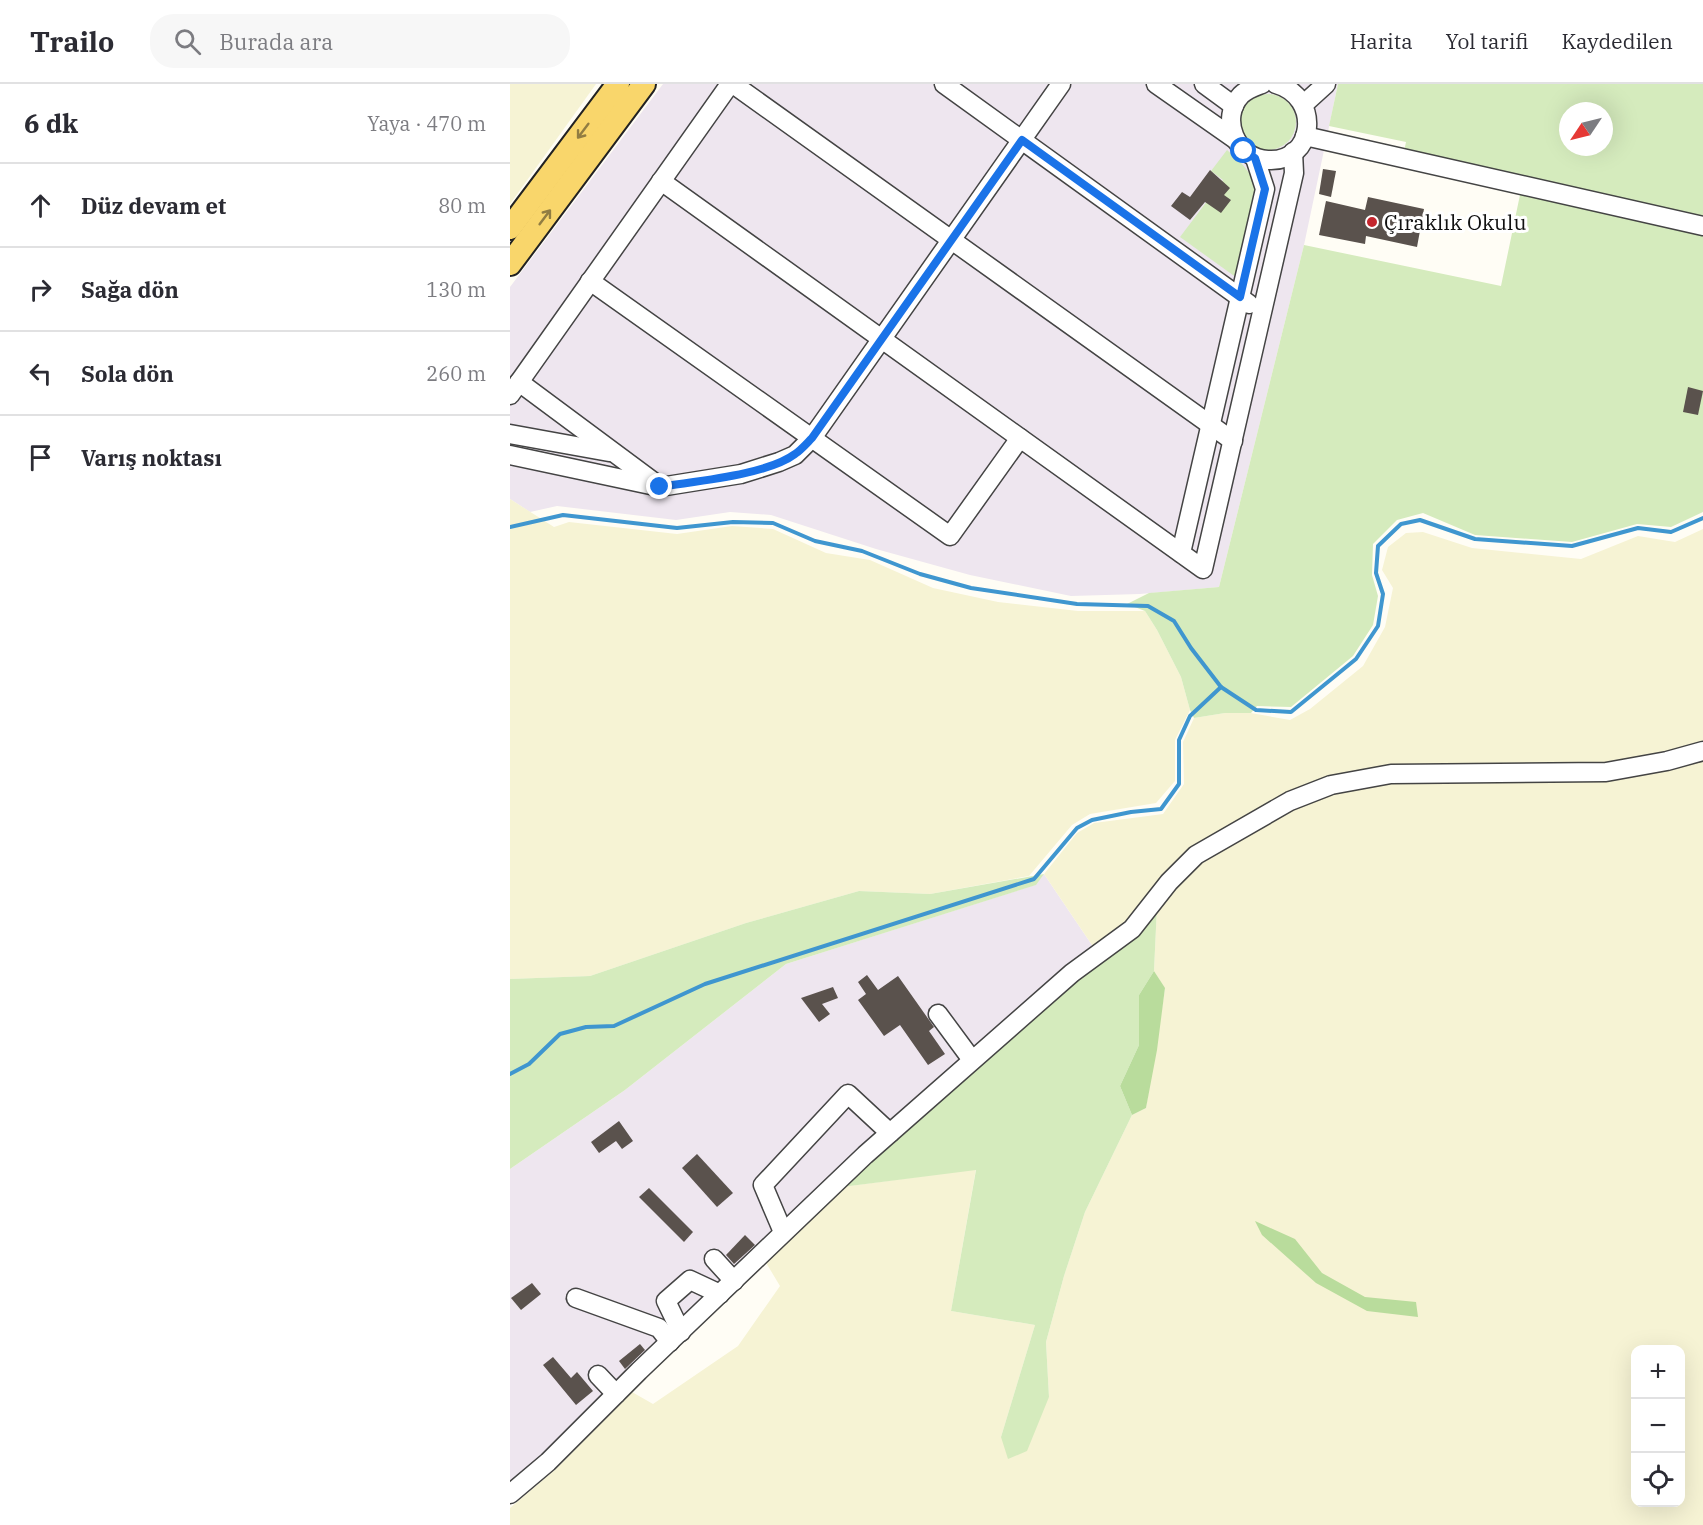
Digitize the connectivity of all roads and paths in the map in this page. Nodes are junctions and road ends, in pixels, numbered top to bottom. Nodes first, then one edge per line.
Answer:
1 (618, 84) edge
2 (644, 84) edge
3 (731, 84) edge
4 (944, 84) edge
5 (1061, 84) edge
6 (1156, 84) edge
7 (1204, 84) edge
8 (1276, 84) edge
9 (1326, 84) edge
10 (1255, 85) edge
11 (1304, 104) junction
12 (1234, 106) junction
13 (1305, 136) junction
14 (1022, 140) junction
15 (1236, 140) junction
16 (1293, 152) junction
17 (1255, 158) junction
18 (661, 181) junction
19 (1703, 226) edge
20 (510, 228) edge
21 (951, 240) junction
22 (510, 264) edge
23 (590, 281) junction
24 (1240, 297) junction
25 (1262, 312) junction
26 (882, 339) junction
27 (515, 388) edge
28 (1210, 425) junction
29 (510, 434) edge
30 (812, 438) junction
31 (1020, 438) junction
32 (1233, 441) junction
33 (614, 453) junction
34 (510, 455) edge
35 (660, 487) junction
36 (1181, 553) junction
37 (1703, 751) edge
38 (938, 1014) dead end
39 (972, 1060) junction
40 (890, 1133) junction
41 (783, 1232) junction
42 (714, 1259) dead end
43 (727, 1288) junction
44 (576, 1298) dead end
45 (676, 1337) junction
46 (598, 1375) dead end
47 (616, 1394) junction
48 (511, 1491) edge

1 -> 20 main road
22 -> 2 main road
3 - 18 street
3 - 21 street
4 - 14 street
5 - 14 street
6 - 15 street
7 - 12 street
8 - 11 street
9 - 11 street
10 - 12 street
11 - 13 street
12 - 15 street
13 - 16 street
13 - 19 street
14 - 21 street
14 - 24 street
15 - 17 street
16 - 17 street
16 - 25 street
17 - 24 street
18 - 23 street
18 - 26 street
21 - 26 street
21 - 28 street
23 - 27 street
23 - 30 street
24 - 25 street
24 - 28 street
25 - 32 street
26 - 30 street
26 - 31 street
27 - 33 street
28 - 32 street
28 - 36 street
29 - 33 street
30 - 31 street
30 - 35 street
31 - 36 street
32 - 36 street
33 - 35 street
34 - 35 street
37 - 39 street
38 - 39 street
39 - 40 street
40 - 41 street
40 - 41 street
41 - 43 street
42 - 43 street
43 - 45 street
43 - 45 street
44 - 45 street
45 - 47 street
46 - 47 street
47 - 48 street

